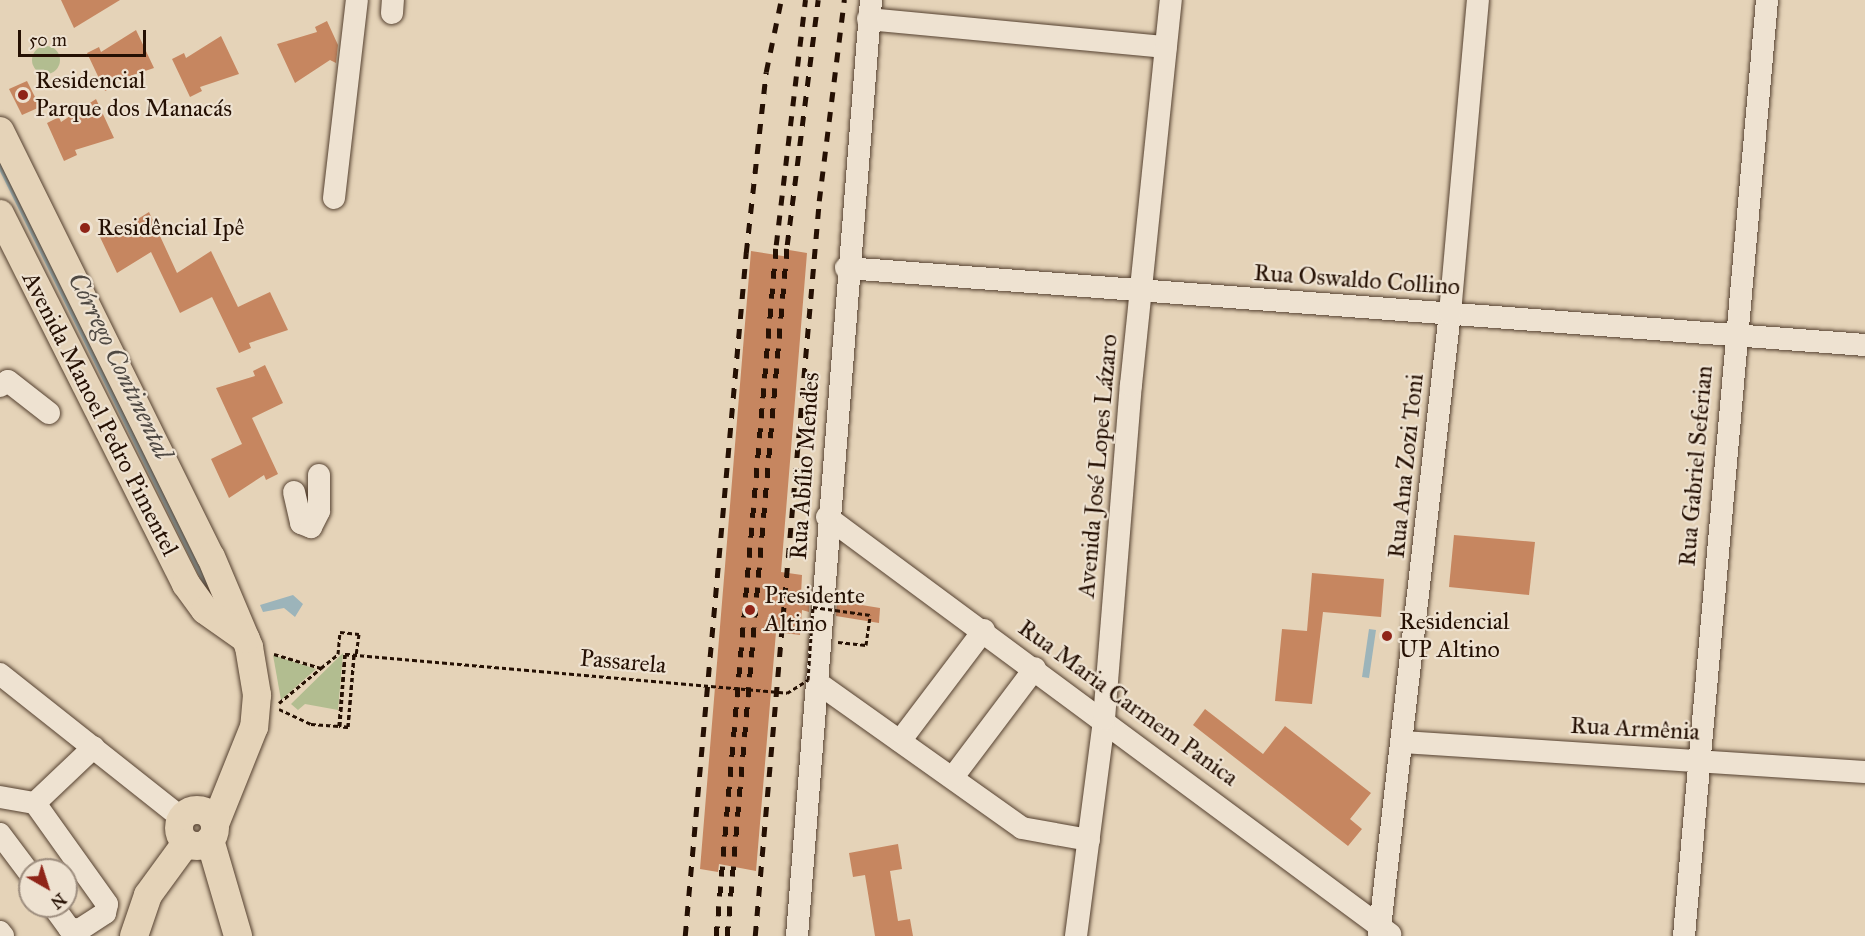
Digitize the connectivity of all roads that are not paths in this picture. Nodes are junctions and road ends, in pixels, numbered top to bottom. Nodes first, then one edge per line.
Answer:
1 (357, 0) edge
2 (1171, 0) edge
3 (1478, 0) edge
4 (1767, 0) edge
5 (869, 9) edge
6 (1166, 47) junction
7 (0, 131) edge
8 (334, 198) dead end
9 (0, 214) edge
10 (846, 268) junction
11 (1141, 291) junction
12 (1450, 313) junction
13 (1734, 337) junction
14 (1865, 345) edge
15 (0, 386) edge
16 (49, 413) dead end
17 (320, 474) dead end
18 (294, 492) dead end
19 (827, 517) junction
20 (219, 610) junction
21 (984, 630) junction
22 (1035, 668) junction
23 (0, 674) edge
24 (818, 683) junction
25 (1104, 718) junction
26 (900, 741) junction
27 (1402, 741) junction
28 (94, 747) junction
29 (1700, 759) junction
30 (1865, 772) edge
31 (953, 777) junction
32 (0, 797) edge
33 (35, 803) junction
34 (198, 830) junction
35 (0, 834) edge
36 (1089, 840) junction
37 (18, 858) edge
38 (74, 858) edge
39 (78, 863) edge
40 (62, 918) edge
41 (0, 932) edge
42 (1384, 933) edge
43 (3, 936) edge
44 (134, 936) edge
45 (238, 936) edge
46 (797, 936) edge
47 (1076, 936) edge
48 (1683, 936) edge

1 - 8 street
2 - 6 street, Avenida José Lopes Lázaro
3 - 12 street, Rua Ana Zozi Toni
4 - 13 street, Rua Gabriel Seferian
5 - 6 street
5 - 10 street, Rua Abílio Mendes
6 - 11 street, Avenida José Lopes Lázaro
7 - 20 main road, Avenida Manoel Pedro Pimentel
9 - 20 main road, Avenida Manoel Pedro Pimentel
10 - 11 street, Rua Oswaldo Collino
10 - 19 street, Rua Abílio Mendes
11 - 12 street, Rua Oswaldo Collino
11 - 25 street, Avenida José Lopes Lázaro
12 - 13 street, Rua Oswaldo Collino
12 - 27 street, Rua Ana Zozi Toni
13 - 14 street, Rua Oswaldo Collino
13 - 29 street, Rua Gabriel Seferian
15 - 16 street
17 - 18 street
19 - 21 street, Rua Maria Carmem Panica
19 - 24 street, Rua Abílio Mendes
20 - 34 main road, Avenida Manoel Pedro Pimentel
21 - 22 street, Rua Maria Carmem Panica
21 - 26 street
22 - 25 street, Rua Maria Carmem Panica
22 - 31 street
23 - 28 street
24 - 26 street
24 - 46 street, Rua Abílio Mendes
25 - 36 street, Avenida José Lopes Lázaro
25 - 42 street, Rua Maria Carmem Panica
26 - 31 street
27 - 29 street, Rua Armênia
27 - 42 street, Rua Ana Zozi Toni
28 - 33 street
28 - 34 street
29 - 30 street, Rua Armênia
29 - 48 street, Rua Gabriel Seferian
31 - 36 street
32 - 33 street
33 - 38 street
34 - 44 main road
34 - 45 main road
35 - 37 street
36 - 47 street, Avenida José Lopes Lázaro
39 - 40 street
41 - 43 street

